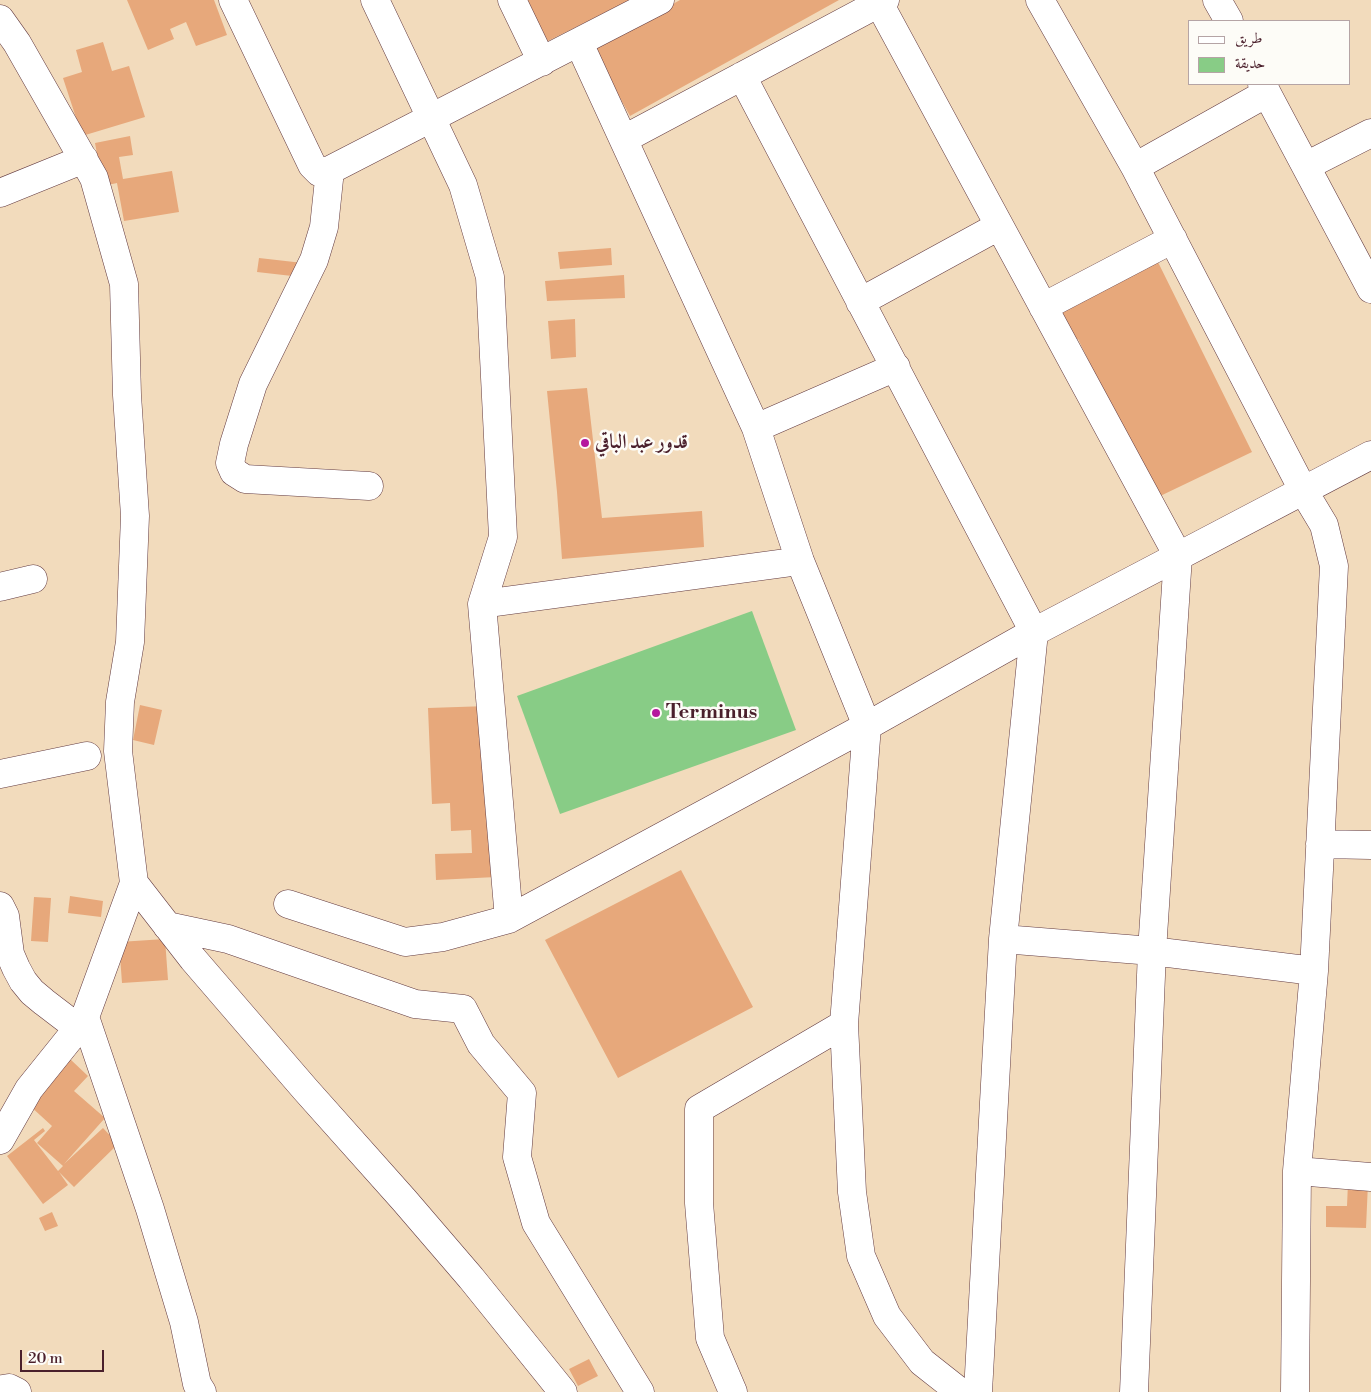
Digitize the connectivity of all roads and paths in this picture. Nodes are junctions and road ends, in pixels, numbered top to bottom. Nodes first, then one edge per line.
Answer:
1 (233, 0) edge
2 (375, 0) edge
3 (512, 0) edge
4 (660, 0) edge
5 (1040, 0) edge
6 (1217, 0) edge
7 (882, 2) edge
8 (0, 19) edge
9 (1227, 20) edge
10 (579, 43) junction
11 (542, 62) junction
12 (742, 76) junction
13 (1264, 88) edge
14 (432, 117) junction
15 (1371, 133) edge
16 (624, 139) junction
17 (84, 159) junction
18 (1134, 166) junction
19 (1306, 166) junction
20 (330, 170) junction
21 (0, 193) edge
22 (999, 226) junction
23 (1173, 239) junction
24 (1371, 289) edge
25 (860, 302) junction
26 (1043, 307) junction
27 (896, 367) junction
28 (756, 428) junction
29 (1371, 455) edge
30 (369, 486) dead end
31 (1303, 490) junction
32 (1178, 556) junction
33 (800, 561) junction
34 (33, 579) dead end
35 (0, 587) edge
36 (482, 604) junction
37 (1034, 632) junction
38 (867, 726) junction
39 (87, 756) dead end
40 (0, 774) edge
41 (1320, 844) junction
42 (1371, 845) edge
43 (134, 883) junction
44 (288, 904) dead end
45 (0, 906) edge
46 (509, 919) junction
47 (167, 926) junction
48 (1003, 939) junction
49 (1152, 952) junction
50 (1314, 971) junction
51 (82, 1023) junction
52 (844, 1024) junction
53 (0, 1140) edge
54 (1297, 1171) junction
55 (1371, 1177) edge
56 (194, 1389) edge
57 (0, 1392) edge
58 (17, 1392) edge
59 (563, 1392) edge
60 (640, 1392) edge
61 (733, 1392) edge
62 (960, 1392) edge
63 (978, 1392) edge
64 (1134, 1392) edge
65 (1295, 1392) edge

1 - 20 street
2 - 14 street
3 - 11 street
4 - 10 street
5 - 18 street
6 - 9 street
7 - 12 street
7 - 22 street
8 - 17 street
10 - 11 street
10 - 16 street
11 - 14 street
12 - 16 street
12 - 25 street
13 - 18 street
13 - 19 street
14 - 20 street
14 - 36 street
15 - 19 street
16 - 28 street
17 - 21 street
17 - 43 street
18 - 23 street
19 - 24 street
20 - 30 street
22 - 25 street
22 - 26 street
23 - 26 street
23 - 31 street
25 - 27 street
26 - 32 street
27 - 28 street
27 - 37 street
28 - 33 street
29 - 31 street
31 - 32 street
31 - 41 street
32 - 37 street
32 - 49 street
33 - 36 street
33 - 38 street
34 - 35 street
36 - 46 street
37 - 38 street
37 - 48 street
38 - 46 street
38 - 52 street
39 - 40 street
41 - 42 street
41 - 50 street
43 - 47 street
43 - 51 street
44 - 46 street
45 - 51 street
47 - 59 street
47 - 60 street
48 - 49 street
48 - 63 street
49 - 50 street
49 - 64 street
50 - 54 street
51 - 53 street
51 - 56 street
52 - 61 street
52 - 62 street
54 - 55 street
54 - 65 street
57 - 58 street

